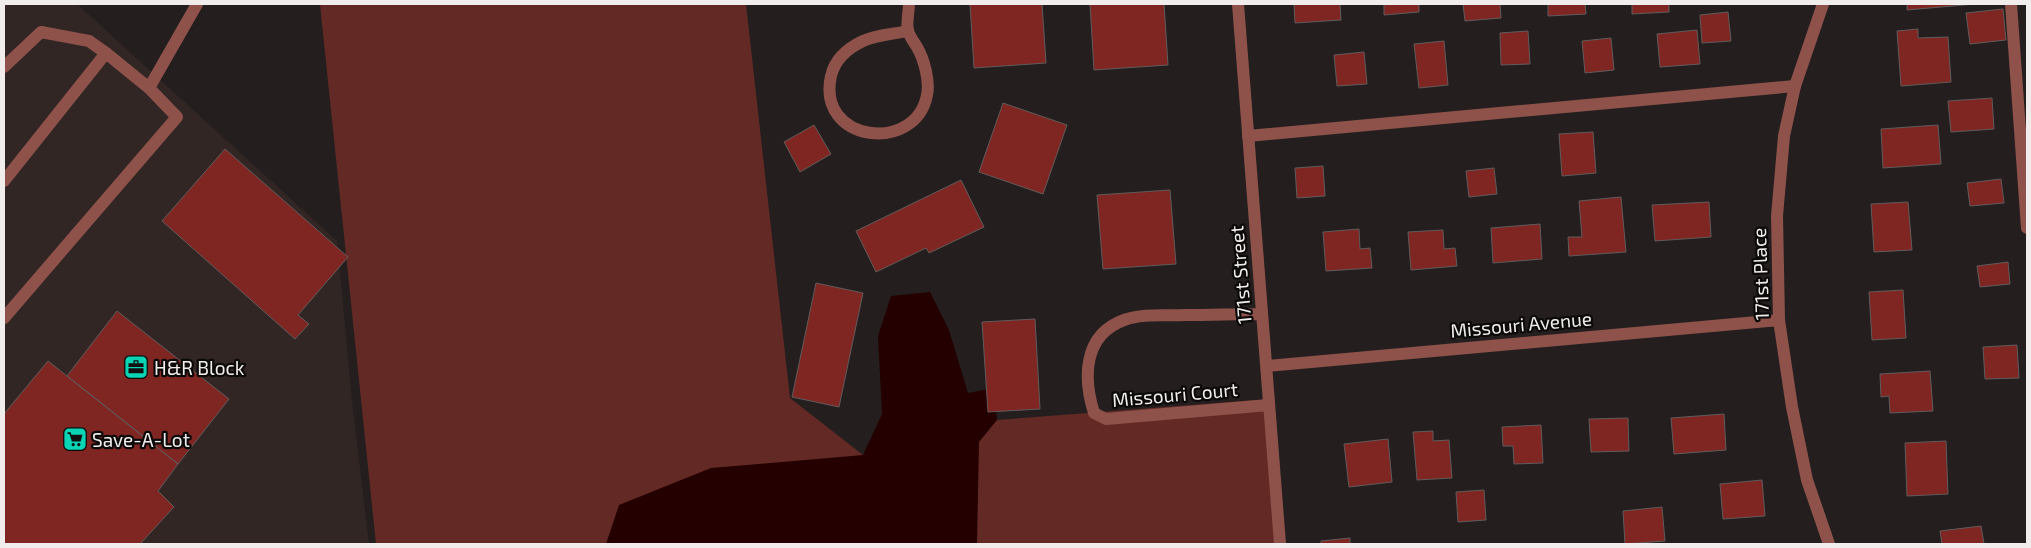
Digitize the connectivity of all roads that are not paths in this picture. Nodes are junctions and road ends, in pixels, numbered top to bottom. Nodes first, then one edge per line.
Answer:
1 (198, 4) edge
2 (909, 4) edge
3 (1238, 4) edge
4 (1823, 4) edge
5 (2011, 4) edge
6 (908, 31) junction
7 (106, 53) junction
8 (4, 67) edge
9 (1795, 86) junction
10 (149, 88) junction
11 (1248, 136) junction
12 (4, 181) edge
13 (2027, 228) edge
14 (1262, 314) junction
15 (4, 318) edge
16 (1779, 320) junction
17 (1267, 366) junction
18 (1270, 405) junction
19 (1280, 544) edge
20 (1829, 544) edge

1 - 10 street
2 - 6 street
3 - 11 street, 171st Street
4 - 9 street, 171st Place
5 - 13 street
6 - 6 street
7 - 8 street
7 - 10 street
7 - 12 street
9 - 11 street
9 - 16 street, 171st Place
10 - 15 street
11 - 14 street, 171st Street
14 - 17 street, 171st Street
14 - 18 street, Missouri Court
16 - 17 street, Missouri Avenue
16 - 20 street, 171st Place
17 - 18 street, 171st Street
18 - 19 street, 171st Street

